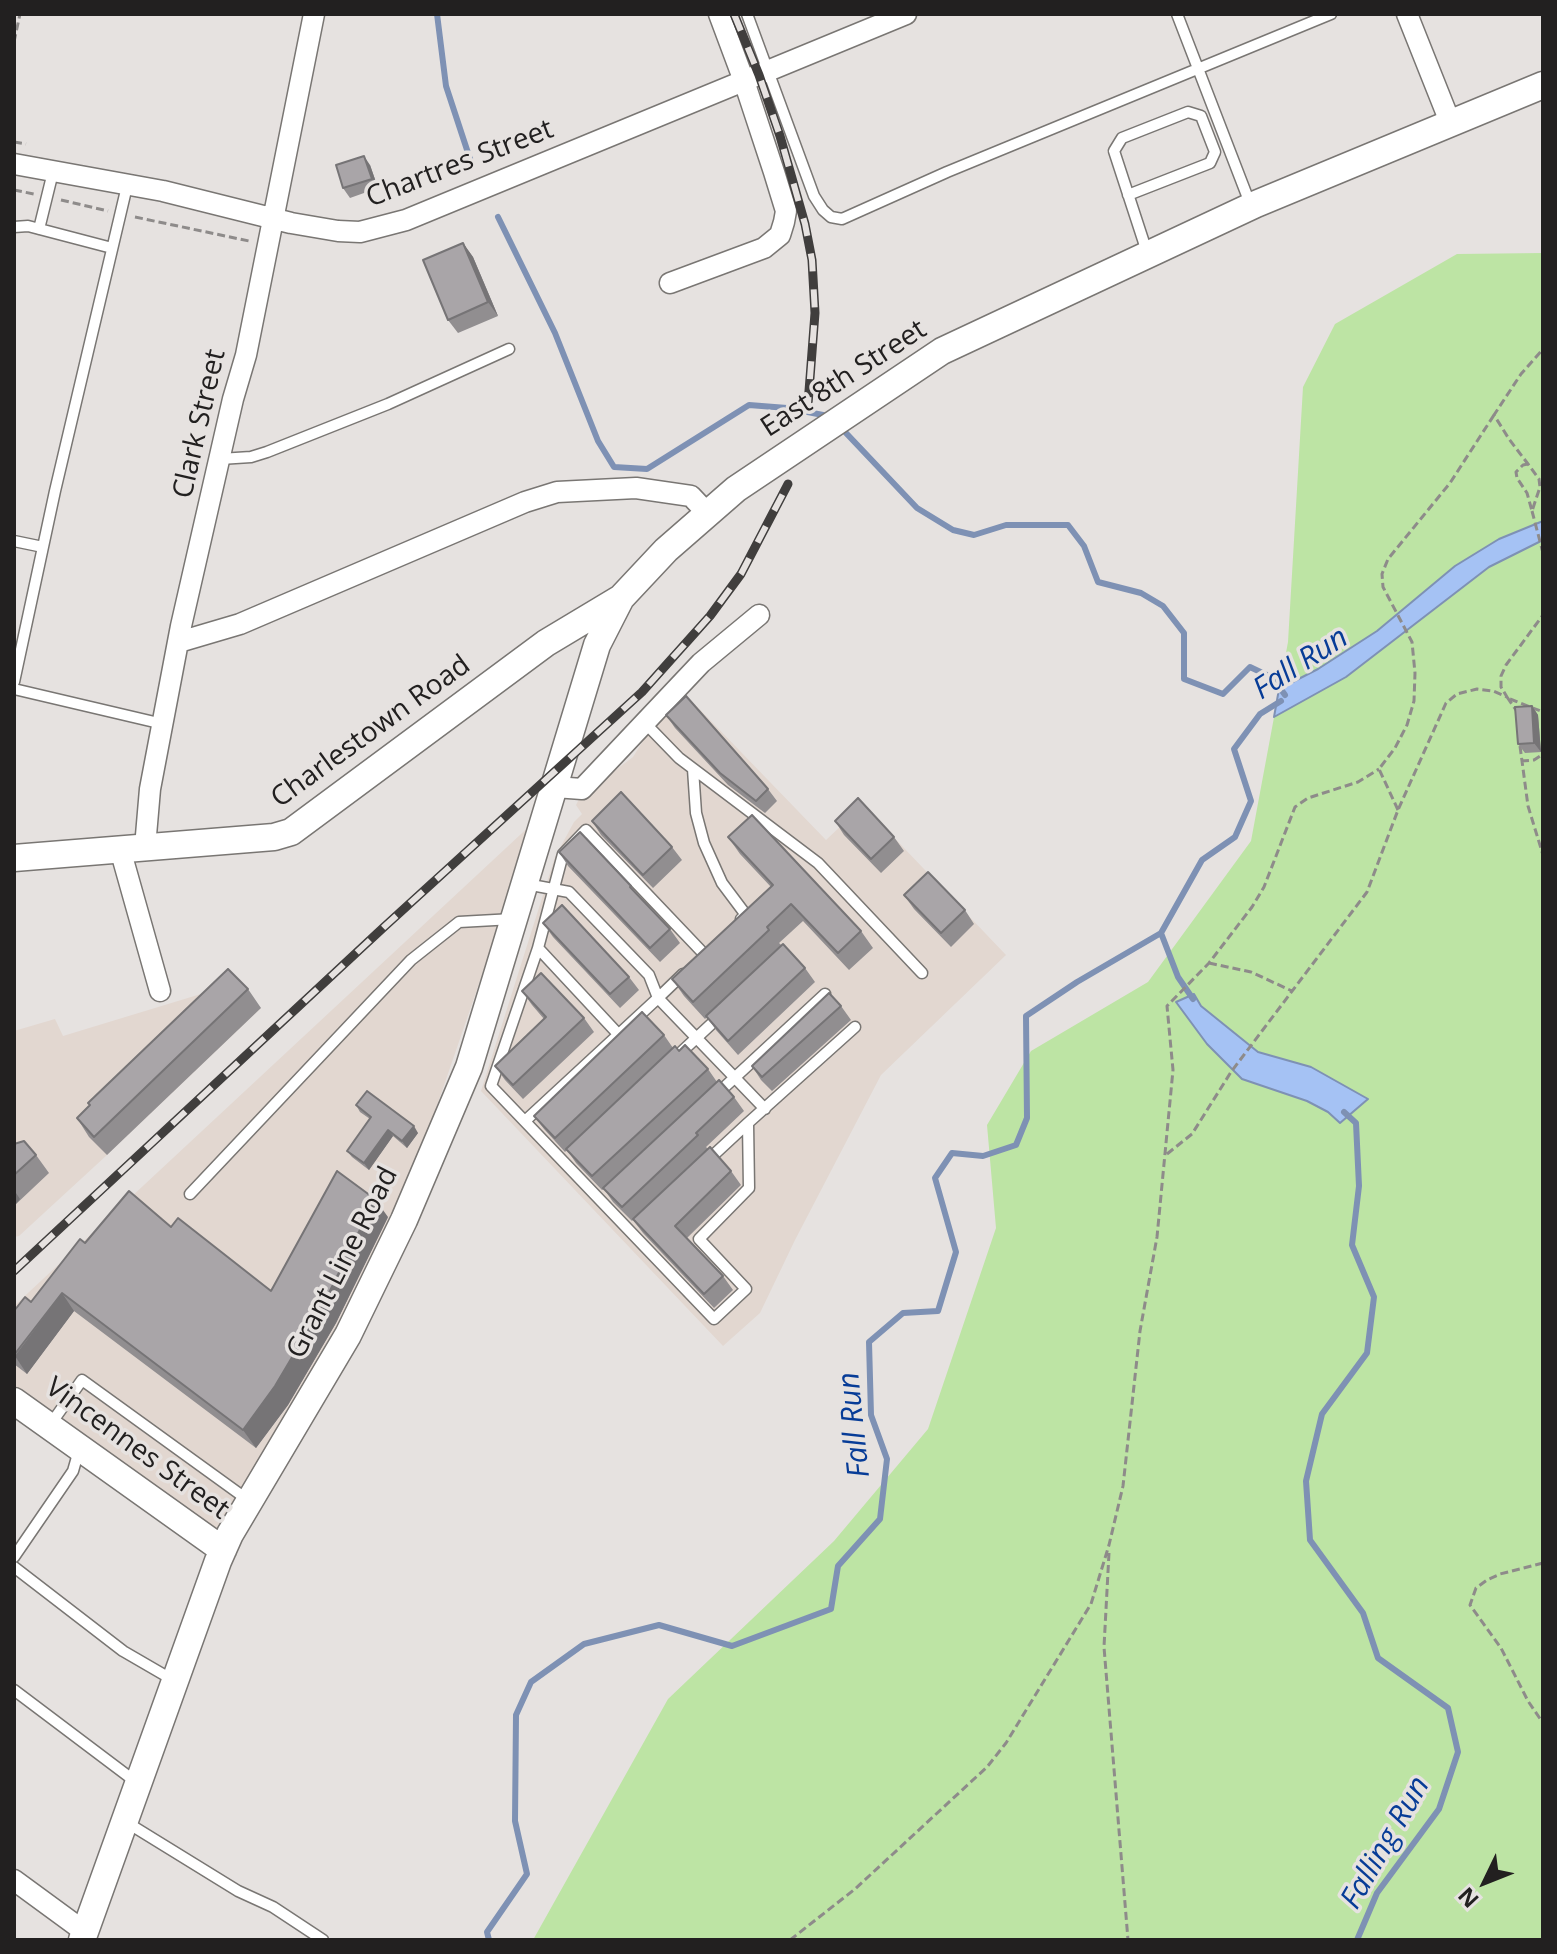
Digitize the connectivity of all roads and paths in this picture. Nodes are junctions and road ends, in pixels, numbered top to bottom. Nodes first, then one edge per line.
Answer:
1 (20, 14) edge
2 (314, 14) edge
3 (719, 14) edge
4 (747, 14) edge
5 (906, 14) edge
6 (1177, 14) edge
7 (1331, 14) edge
8 (1407, 14) edge
9 (14, 42) edge
10 (1198, 69) junction
11 (768, 71) junction
12 (744, 81) junction
13 (1543, 85) edge
14 (1450, 122) junction
15 (14, 164) edge
16 (53, 172) junction
17 (127, 186) junction
18 (14, 190) edge
19 (1128, 195) junction
20 (47, 197) junction
21 (1251, 207) junction
22 (121, 214) junction
23 (266, 217) junction
24 (14, 227) edge
25 (39, 229) junction
26 (112, 248) junction
27 (1148, 254) junction
28 (670, 283) dead end
29 (509, 349) dead end
30 (1543, 349) edge
31 (1494, 415) junction
32 (220, 459) junction
33 (1528, 464) junction
34 (1532, 511) junction
35 (707, 513) junction
36 (14, 541) edge
37 (43, 547) junction
38 (1543, 553) edge
39 (621, 598) junction
40 (759, 615) dead end
41 (1543, 615) edge
42 (179, 642) junction
43 (14, 682) edge
44 (14, 689) edge
45 (1507, 697) junction
46 (1543, 712) edge
47 (1518, 714) edge
48 (645, 723) junction
49 (163, 724) junction
50 (1520, 745) edge
51 (1543, 754) edge
52 (1521, 761) junction
53 (693, 769) junction
54 (1379, 769) junction
55 (555, 787) junction
56 (1398, 810) junction
57 (133, 848) junction
58 (1543, 855) edge
59 (14, 858) edge
60 (526, 884) junction
61 (555, 891) junction
62 (515, 918) junction
63 (736, 925) edge
64 (715, 944) edge
65 (538, 948) junction
66 (704, 954) junction
67 (1209, 963) junction
68 (922, 973) dead end
69 (160, 991) dead end
70 (1292, 991) junction
71 (825, 994) edge
72 (658, 998) junction
73 (731, 1005) edge
74 (855, 1027) dead end
75 (619, 1035) junction
76 (697, 1038) junction
77 (664, 1069) edge
78 (735, 1077) junction
79 (713, 1098) edge
80 (765, 1109) junction
81 (525, 1121) junction
82 (748, 1123) junction
83 (576, 1152) edge
84 (1167, 1154) junction
85 (565, 1163) junction
86 (695, 1173) edge
87 (613, 1191) edge
88 (190, 1194) dead end
89 (602, 1201) junction
90 (642, 1222) edge
91 (632, 1232) junction
92 (14, 1401) edge
93 (49, 1426) junction
94 (79, 1447) junction
95 (250, 1501) junction
96 (1109, 1545) junction
97 (223, 1550) junction
98 (14, 1557) edge
99 (1543, 1563) edge
100 (14, 1567) edge
101 (175, 1681) junction
102 (14, 1690) edge
103 (1543, 1723) edge
104 (138, 1783) junction
105 (125, 1820) junction
106 (14, 1880) edge
107 (83, 1936) edge
108 (323, 1940) edge
109 (790, 1940) edge
110 (1128, 1940) edge

1 - 9 path
2 - 23 street, Clark Street
3 - 12 street
4 - 11 lane
5 - 11 street, Chartres Street
6 - 10 lane
7 - 10 lane
8 - 14 street
10 - 11 lane
10 - 21 lane
11 - 12 street, Chartres Street
12 - 23 street, Chartres Street
12 - 28 street
13 - 14 street, East 8th Street
14 - 21 street, East 8th Street
15 - 16 street, Chartres Street
16 - 17 street, Chartres Street
16 - 20 lane
17 - 22 lane
17 - 23 street, Chartres Street
18 - 20 path
19 - 19 lane
19 - 27 lane
20 - 22 path
20 - 25 lane
21 - 27 street, East 8th Street
22 - 23 path
22 - 26 lane
23 - 32 street, Clark Street
24 - 25 lane
25 - 26 lane
26 - 37 lane
27 - 35 street, East 8th Street
29 - 32 lane
30 - 31 path
31 - 33 path
31 - 54 path
32 - 42 street, Clark Street
33 - 34 path
33 - 34 path
34 - 38 path
35 - 39 street, Charlestown Road
35 - 42 street
36 - 37 lane
37 - 43 lane
39 - 55 street, Grant Line Road
39 - 57 street, Charlestown Road
40 - 48 street
41 - 45 path
42 - 49 street, Clark Street
44 - 49 lane
45 - 46 path
45 - 47 path
45 - 56 path
48 - 53 lane
48 - 55 street
49 - 57 street, Clark Street
50 - 52 path
51 - 52 path
52 - 58 path
53 - 63 lane
53 - 68 lane
54 - 56 path
54 - 67 path
55 - 60 street, Grant Line Road
56 - 70 path
57 - 59 street, Charlestown Road
57 - 69 street, Clark Street
60 - 61 lane
60 - 62 street, Grant Line Road
61 - 65 lane
61 - 66 lane
61 - 72 lane
62 - 88 lane
62 - 95 street, Grant Line Road
64 - 66 lane
65 - 75 lane
65 - 81 lane
66 - 72 lane
67 - 70 path
67 - 84 path
70 - 84 path
71 - 78 lane
72 - 75 lane
72 - 76 lane
73 - 76 lane
74 - 80 lane
75 - 81 lane
76 - 77 lane
76 - 78 lane
78 - 79 lane
78 - 80 lane
80 - 82 lane
81 - 85 lane
82 - 86 lane
82 - 91 lane
83 - 85 lane
84 - 96 path
85 - 89 lane
87 - 89 lane
89 - 91 lane
90 - 91 lane
92 - 93 street, Vincennes Street
93 - 94 street, Vincennes Street
93 - 95 lane
94 - 97 street, Vincennes Street
94 - 98 lane
95 - 97 street, Grant Line Road
96 - 109 path
96 - 110 path
97 - 101 street, Grant Line Road
99 - 103 path
100 - 101 lane
101 - 104 street, Grant Line Road
102 - 104 lane
104 - 105 street, Grant Line Road
105 - 107 street, Grant Line Road
105 - 108 lane
106 - 107 street

